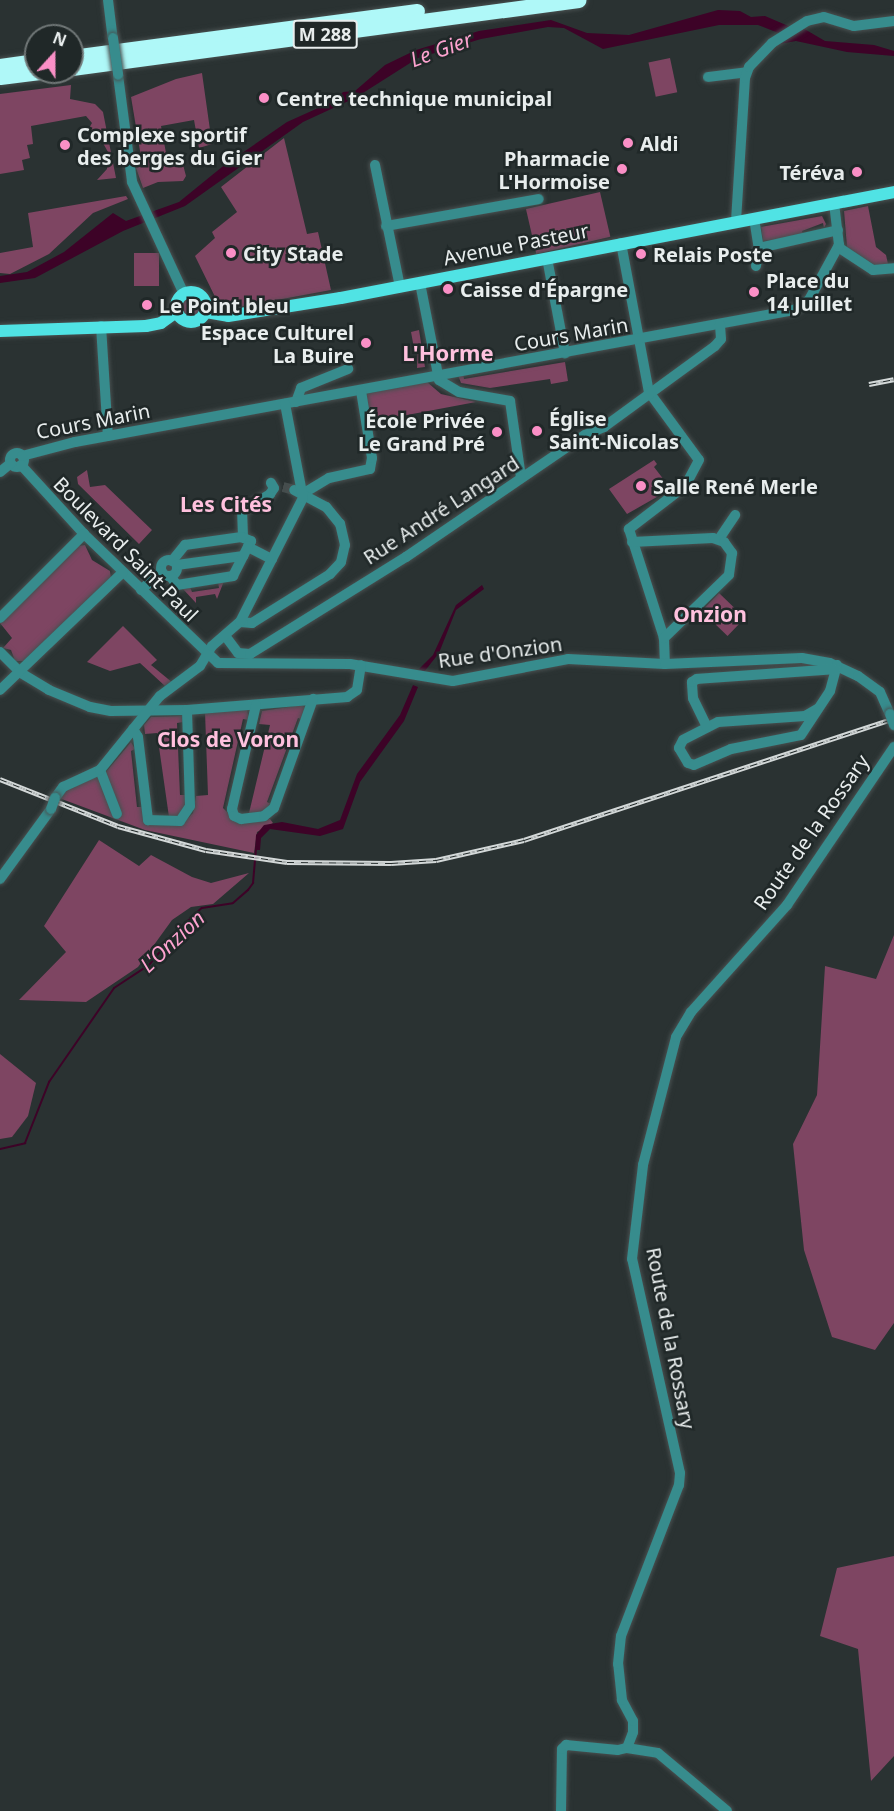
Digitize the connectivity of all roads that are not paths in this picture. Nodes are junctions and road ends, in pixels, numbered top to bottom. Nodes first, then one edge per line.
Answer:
1 (108, 0) edge
2 (500, 0) edge
3 (578, 0) edge
4 (894, 21) edge
5 (84, 55) edge
6 (24, 63) edge
7 (0, 66) edge
8 (84, 66) edge
9 (746, 72) junction
10 (24, 74) edge
11 (0, 77) edge
12 (708, 77) dead end
13 (375, 165) dead end
14 (894, 192) edge
15 (539, 199) dead end
16 (834, 203) junction
17 (754, 218) junction
18 (736, 221) junction
19 (386, 226) junction
20 (838, 230) junction
21 (621, 243) junction
22 (838, 247) junction
23 (759, 248) junction
24 (547, 258) junction
25 (756, 266) dead end
26 (894, 268) edge
27 (420, 283) junction
28 (400, 287) junction
29 (184, 294) junction
30 (176, 312) junction
31 (206, 312) junction
32 (720, 324) junction
33 (101, 326) junction
34 (0, 331) edge
35 (639, 340) junction
36 (565, 353) junction
37 (348, 369) dead end
38 (438, 376) junction
39 (361, 391) junction
40 (649, 392) junction
41 (291, 403) junction
42 (108, 436) junction
43 (13, 460) edge
44 (0, 472) edge
45 (521, 477) junction
46 (276, 485) dead end
47 (299, 492) junction
48 (735, 515) dead end
49 (84, 534) junction
50 (719, 539) junction
51 (212, 541) junction
52 (632, 542) junction
53 (246, 545) junction
54 (274, 556) junction
55 (215, 557) junction
56 (174, 563) junction
57 (123, 572) junction
58 (166, 574) junction
59 (141, 590) junction
60 (0, 618) edge
61 (240, 622) junction
62 (226, 637) junction
63 (664, 638) junction
64 (0, 652) edge
65 (207, 656) junction
66 (665, 664) junction
67 (361, 665) junction
68 (837, 667) junction
69 (21, 673) junction
70 (0, 690) edge
71 (888, 694) edge
72 (313, 699) junction
73 (256, 705) junction
74 (149, 710) junction
75 (188, 710) junction
76 (817, 710) junction
77 (894, 725) edge
78 (707, 727) junction
79 (133, 729) junction
80 (894, 747) edge
81 (100, 771) junction
82 (117, 814) dead end
83 (0, 879) edge
84 (622, 1749) junction
85 (561, 1811) edge
86 (727, 1811) edge

1 - 29 street, bridge
2 - 5 highway, M 288
3 - 8 highway, M 288
4 - 9 street
6 - 7 highway
9 - 12 street
9 - 18 street
10 - 11 highway
13 - 19 street
14 - 16 main road, Avenue Pasteur
15 - 19 street
16 - 17 main road, Avenue Pasteur
16 - 20 street
17 - 18 main road, Avenue Pasteur
17 - 23 street
18 - 21 main road, Avenue Pasteur
19 - 28 street
20 - 22 street
20 - 23 street
21 - 24 main road, Avenue Pasteur
21 - 35 street
22 - 26 street
22 - 32 street, Cours Marin
23 - 25 street
24 - 27 main road, Avenue Pasteur
24 - 36 street
27 - 28 main road, Avenue Pasteur
27 - 38 street
28 - 31 main road, Avenue Pasteur
29 - 30 main road
29 - 31 main road
30 - 31 main road
30 - 33 main road
32 - 35 street, Cours Marin
32 - 40 street, Rue André Langard
33 - 34 main road
33 - 42 street
35 - 36 street, Cours Marin
35 - 40 street
36 - 38 street, Cours Marin
37 - 41 street
38 - 39 street, Cours Marin
38 - 45 street
39 - 41 street, Cours Marin
39 - 47 street
40 - 45 street, Rue André Langard
40 - 52 street
41 - 42 street, Cours Marin
41 - 47 street
42 - 43 street, Cours Marin
43 - 44 street
43 - 49 street, Boulevard Saint-Paul
45 - 62 street, Rue André Langard
46 - 53 street
47 - 54 street
47 - 61 street
48 - 50 street
49 - 57 street, Boulevard Saint-Paul
49 - 60 street
50 - 52 street
50 - 63 street
51 - 53 street
51 - 55 street
51 - 56 street
52 - 63 street
53 - 54 street
53 - 55 street
53 - 58 street
54 - 61 street
55 - 56 street
56 - 58 street
57 - 59 street, Boulevard Saint-Paul
57 - 69 street
58 - 59 street
59 - 65 street, Boulevard Saint-Paul
61 - 62 street
62 - 65 street
63 - 66 street
64 - 69 street
65 - 67 street, Rue d'Onzion
65 - 74 street
66 - 67 street, Rue d'Onzion
66 - 68 street, Rue d'Onzion
67 - 72 street
68 - 71 street, Rue d'Onzion
68 - 76 street
68 - 78 street
69 - 70 street
69 - 74 street
71 - 77 street, Rue d'Onzion, bridge
72 - 73 street
72 - 73 street
73 - 75 street
74 - 75 street
74 - 79 street
75 - 79 street
76 - 78 street
76 - 78 street
79 - 81 street
80 - 84 street, Route de la Rossary
81 - 82 street
81 - 83 street, bridge
84 - 85 street
84 - 86 street

